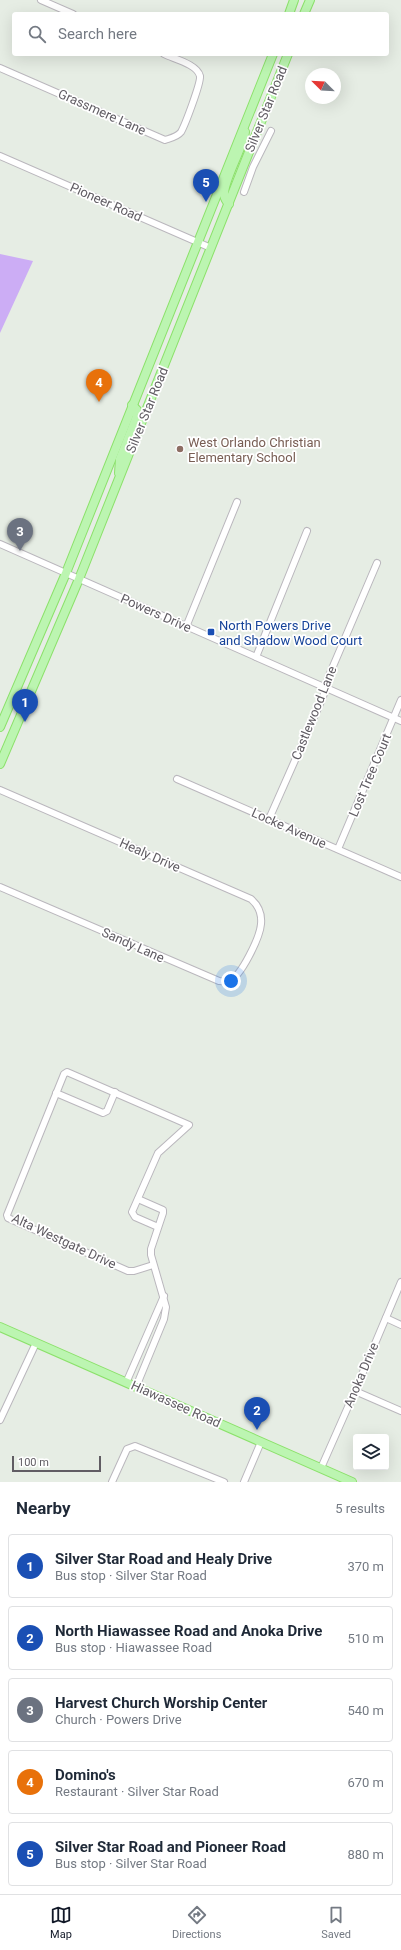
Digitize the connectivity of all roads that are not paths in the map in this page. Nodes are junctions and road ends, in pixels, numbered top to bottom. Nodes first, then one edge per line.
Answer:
1 (41, 0) edge
2 (294, 0) edge
3 (310, 0) edge
4 (68, 12) edge
5 (290, 12) edge
6 (305, 12) edge
7 (168, 56) edge
8 (271, 56) edge
9 (287, 56) edge
10 (0, 68) edge
11 (246, 120) junction
12 (271, 131) dead end
13 (0, 156) edge
14 (244, 192) dead end
15 (229, 204) junction
16 (198, 242) junction
17 (211, 248) junction
18 (132, 405) junction
19 (118, 482) junction
20 (237, 502) dead end
21 (307, 531) dead end
22 (0, 544) edge
23 (377, 562) dead end
24 (66, 573) junction
25 (79, 579) junction
26 (186, 627) junction
27 (256, 657) junction
28 (326, 688) junction
29 (401, 700) edge
30 (394, 718) junction
31 (401, 721) edge
32 (0, 727) edge
33 (0, 764) edge
34 (178, 779) dead end
35 (0, 790) edge
36 (269, 819) junction
37 (338, 849) junction
38 (401, 877) edge
39 (0, 887) edge
40 (253, 948) joint
41 (115, 1092) junction
42 (56, 1093) junction
43 (138, 1199) junction
44 (158, 1227) junction
45 (154, 1265) junction
46 (401, 1282) edge
47 (164, 1296) junction
48 (386, 1318) junction
49 (401, 1325) edge
50 (0, 1327) edge
51 (36, 1343) junction
52 (126, 1383) junction
53 (136, 1387) junction
54 (355, 1391) junction
55 (401, 1411) edge
56 (0, 1420) edge
57 (261, 1442) junction
58 (320, 1468) junction
59 (112, 1482) edge
60 (224, 1482) edge
61 (244, 1482) edge
62 (352, 1482) edge

1 - 4 street
2 - 5 main road
3 - 6 main road
7 - 10 street, Grassmere Lane
8 - 11 main road, Silver Star Road
9 - 15 main road, Silver Star Road
11 - 15 main road
11 - 16 main road, Silver Star Road
12 - 14 street
13 - 16 street, Pioneer Road
15 - 17 main road, Silver Star Road
16 - 17 street, Pioneer Road
16 - 18 main road, Silver Star Road
17 - 19 main road, Silver Star Road
18 - 19 main road
18 - 24 main road, Silver Star Road
19 - 25 main road, Silver Star Road
20 - 26 street
21 - 27 street
22 - 24 street, Powers Drive
23 - 28 street, Castlewood Lane
24 - 25 street, Powers Drive
24 - 32 main road, Silver Star Road
25 - 26 street, Powers Drive
25 - 33 main road, Silver Star Road
26 - 27 street, Powers Drive
27 - 28 street, Powers Drive
28 - 30 street, Powers Drive
28 - 36 street, Castlewood Lane
29 - 30 street, Lost Tree Court
30 - 31 street, Powers Drive
30 - 37 street, Lost Tree Court
34 - 36 street, Locke Avenue
35 - 40 street, Healy Drive
36 - 37 street, Locke Avenue
37 - 38 street, Locke Avenue
39 - 40 street, Sandy Lane
41 - 42 street
41 - 42 street, Alta Westgate Drive
41 - 43 street, Alta Westgate Drive
42 - 45 street, Alta Westgate Drive
43 - 44 street
43 - 44 street, Alta Westgate Drive
44 - 45 street
45 - 47 street
46 - 48 street, Anoka Drive
47 - 52 street
47 - 53 street
48 - 49 street
48 - 54 street, Anoka Drive
50 - 51 main road, Hiawassee Road
51 - 52 main road, Hiawassee Road
51 - 56 street
52 - 53 main road, Hiawassee Road
53 - 57 main road, Hiawassee Road
54 - 55 street
54 - 58 street, Anoka Drive
57 - 58 main road, Hiawassee Road
57 - 61 street
58 - 62 main road, Hiawassee Road
59 - 60 street

